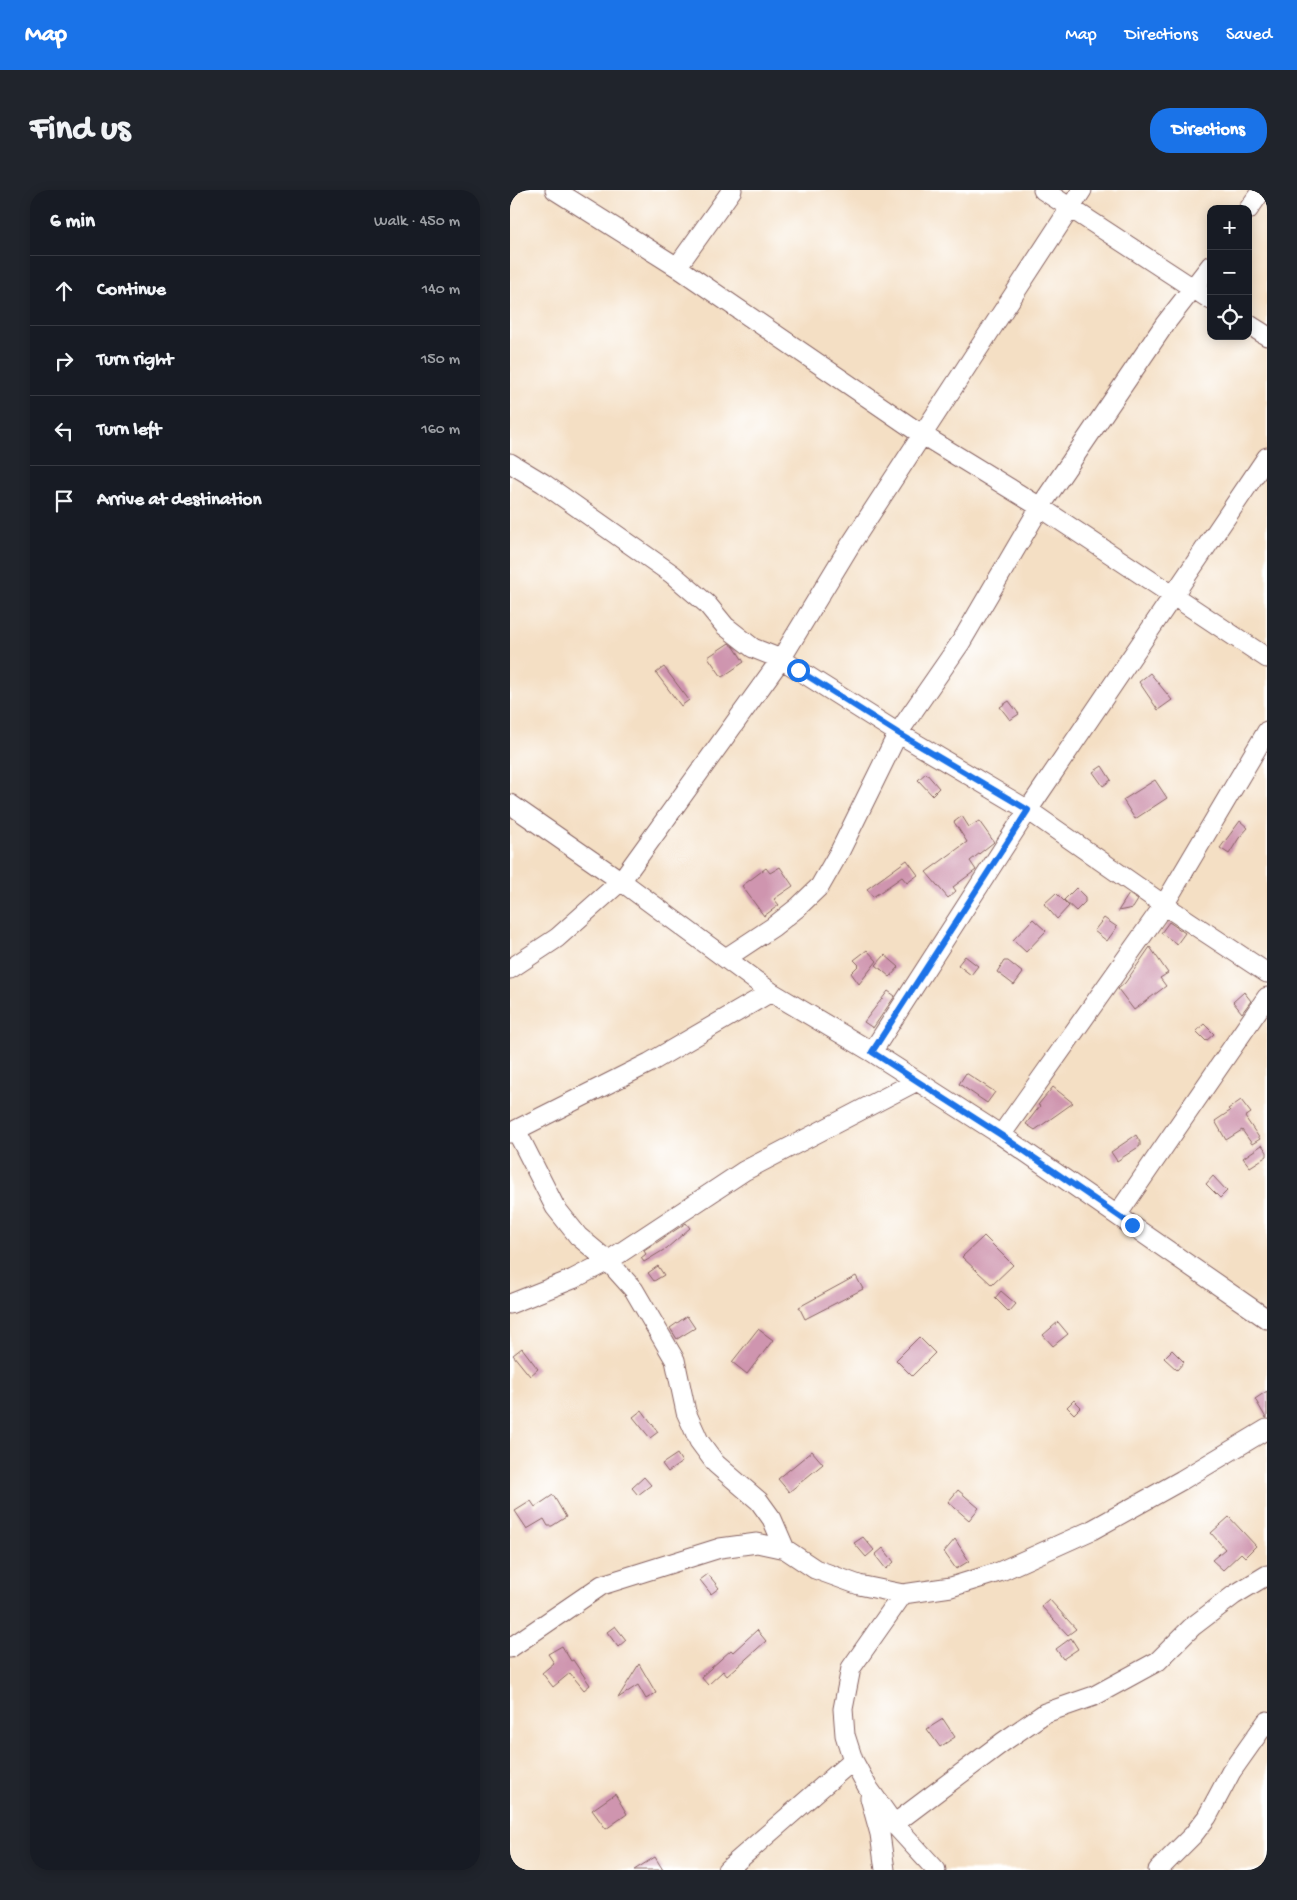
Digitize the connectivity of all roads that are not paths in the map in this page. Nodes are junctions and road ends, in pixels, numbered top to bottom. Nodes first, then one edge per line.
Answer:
1 (555, 190) edge
2 (732, 190) edge
3 (1043, 190) edge
4 (1082, 190) edge
5 (1262, 190) edge
6 (1252, 205) edge
7 (1071, 207) junction
8 (677, 267) junction
9 (1207, 270) edge
10 (1192, 288) junction
11 (1207, 297) edge
12 (1252, 327) edge
13 (1267, 336) edge
14 (921, 434) junction
15 (1267, 457) edge
16 (510, 463) edge
17 (1040, 507) junction
18 (1172, 595) junction
19 (1267, 658) edge
20 (781, 659) junction
21 (1267, 731) edge
22 (898, 733) junction
23 (510, 804) edge
24 (1028, 810) junction
25 (621, 882) junction
26 (1164, 905) junction
27 (726, 958) junction
28 (510, 968) edge
29 (1267, 973) edge
30 (771, 992) junction
31 (1267, 997) edge
32 (872, 1052) junction
33 (917, 1081) junction
34 (513, 1131) edge
35 (1001, 1135) junction
36 (1117, 1215) junction
37 (608, 1261) junction
38 (510, 1304) edge
39 (1267, 1319) edge
40 (1267, 1429) edge
41 (785, 1549) junction
42 (1267, 1575) edge
43 (903, 1594) junction
44 (510, 1648) edge
45 (1267, 1721) edge
46 (854, 1760) junction
47 (867, 1786) junction
48 (894, 1824) junction
49 (726, 1870) edge
50 (885, 1870) edge
51 (936, 1870) edge
52 (1158, 1870) edge

1 - 8 street
2 - 8 street
3 - 7 street
4 - 7 street
5 - 6 street
7 - 10 street
7 - 14 street
8 - 14 street
9 - 10 street
10 - 11 street
10 - 17 street
12 - 13 street
14 - 17 street
14 - 20 street
15 - 18 street
16 - 20 street
17 - 18 street
17 - 22 street
18 - 19 street
18 - 24 street
20 - 22 street
20 - 25 street
21 - 26 street
22 - 24 street
22 - 27 street
23 - 25 street
24 - 26 street
24 - 32 street
25 - 27 street
25 - 28 street
26 - 29 street
26 - 35 street
27 - 30 street
30 - 32 street
30 - 34 street
31 - 36 street
32 - 33 street
33 - 35 street
33 - 37 street
34 - 37 street
35 - 36 street
36 - 39 street
37 - 38 street
37 - 41 street
40 - 43 street
41 - 43 street
41 - 44 street
42 - 48 street
43 - 46 street
45 - 52 street
46 - 47 street
46 - 49 street
47 - 48 street
47 - 50 street
48 - 51 street

